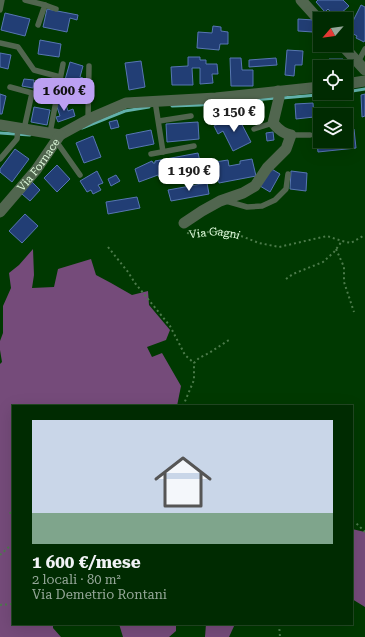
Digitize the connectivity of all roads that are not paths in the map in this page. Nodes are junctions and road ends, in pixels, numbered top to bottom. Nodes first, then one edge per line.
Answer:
1 (2, 0) edge
2 (25, 0) edge
3 (302, 0) edge
4 (45, 5) junction
5 (56, 8) dead end
6 (0, 10) edge
7 (313, 13) edge
8 (38, 25) dead end
9 (0, 43) edge
10 (365, 49) edge
11 (348, 52) edge
12 (63, 64) dead end
13 (89, 66) dead end
14 (361, 66) edge
15 (60, 77) junction
16 (365, 81) edge
17 (353, 83) edge
18 (10, 87) dead end
19 (313, 89) edge
20 (278, 97) junction
21 (156, 105) junction
22 (191, 116) dead end
23 (88, 120) junction
24 (159, 120) junction
25 (273, 123) junction
26 (0, 125) edge
27 (254, 129) dead end
28 (19, 132) junction
29 (292, 134) junction
30 (310, 135) dead end
31 (56, 137) junction
32 (194, 146) dead end
33 (163, 152) junction
34 (151, 154) dead end
35 (0, 159) edge
36 (288, 174) dead end
37 (80, 175) dead end
38 (224, 200) junction
39 (0, 212) edge
40 (185, 228) road end

1 - 6 lane
2 - 4 lane
3 - 7 street
4 - 5 lane
4 - 8 lane
9 - 15 lane
10 - 14 lane
11 - 14 street
12 - 15 lane
13 - 23 lane
15 - 31 lane
16 - 17 street
18 - 28 lane
19 - 20 street
20 - 21 street
20 - 25 street
21 - 23 street
21 - 24 lane
22 - 24 lane
23 - 31 street
24 - 33 lane
25 - 27 lane
25 - 29 street
26 - 28 street
28 - 31 street
28 - 35 lane
29 - 30 lane
29 - 38 street, Via Gagni
31 - 37 lane
31 - 39 street, Via Fornace
32 - 33 lane
33 - 34 lane
36 - 38 lane
38 - 40 street, Via Gagni

